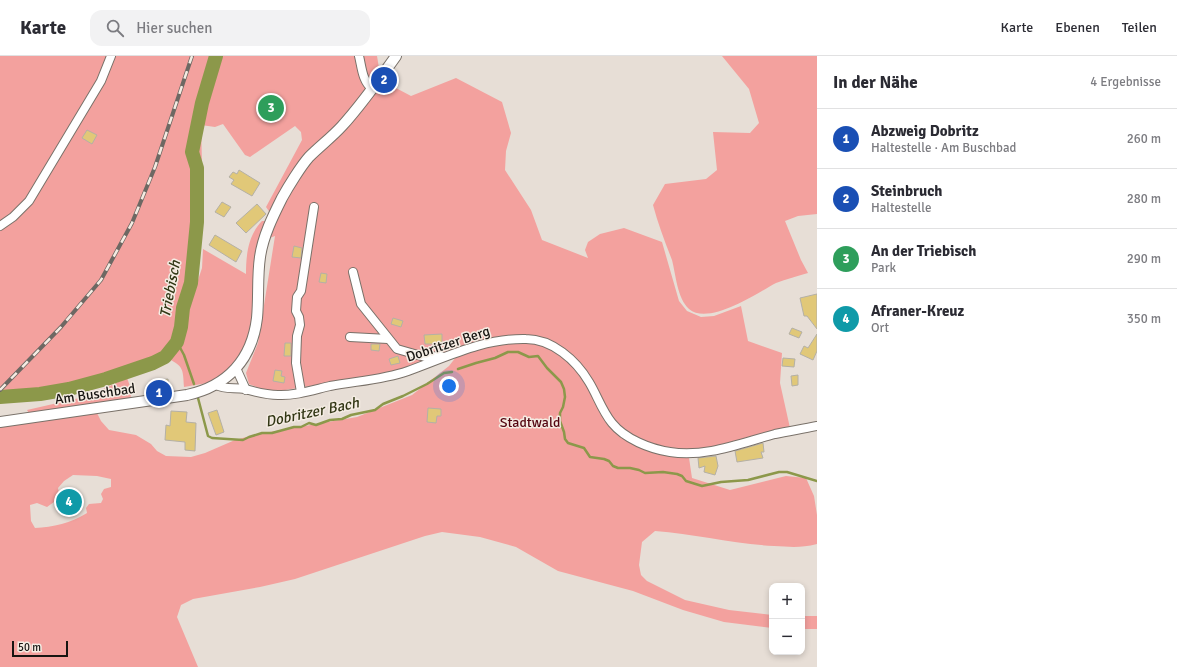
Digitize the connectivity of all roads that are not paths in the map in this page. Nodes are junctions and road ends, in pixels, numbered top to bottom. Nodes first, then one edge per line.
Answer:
1 (111, 56) edge
2 (360, 56) edge
3 (396, 56) edge
4 (372, 89) junction
5 (314, 207) dead end
6 (0, 226) edge
7 (353, 272) dead end
8 (350, 337) dead end
9 (388, 339) junction
10 (450, 355) junction
11 (236, 368) junction
12 (216, 385) junction
13 (246, 390) junction
14 (301, 392) junction
15 (0, 422) edge
16 (817, 426) edge

1 - 6 street
2 - 4 street
3 - 4 main road, Am Buschbad
4 - 11 main road, Am Buschbad
5 - 14 street
7 - 9 street
8 - 9 street
9 - 10 street
10 - 14 street, Dobritzer Berg
10 - 16 street, Dobritzer Berg
11 - 12 main road, Am Buschbad
11 - 13 street
12 - 13 street, Dobritzer Berg
12 - 15 main road, Am Buschbad
13 - 14 street, Dobritzer Berg

